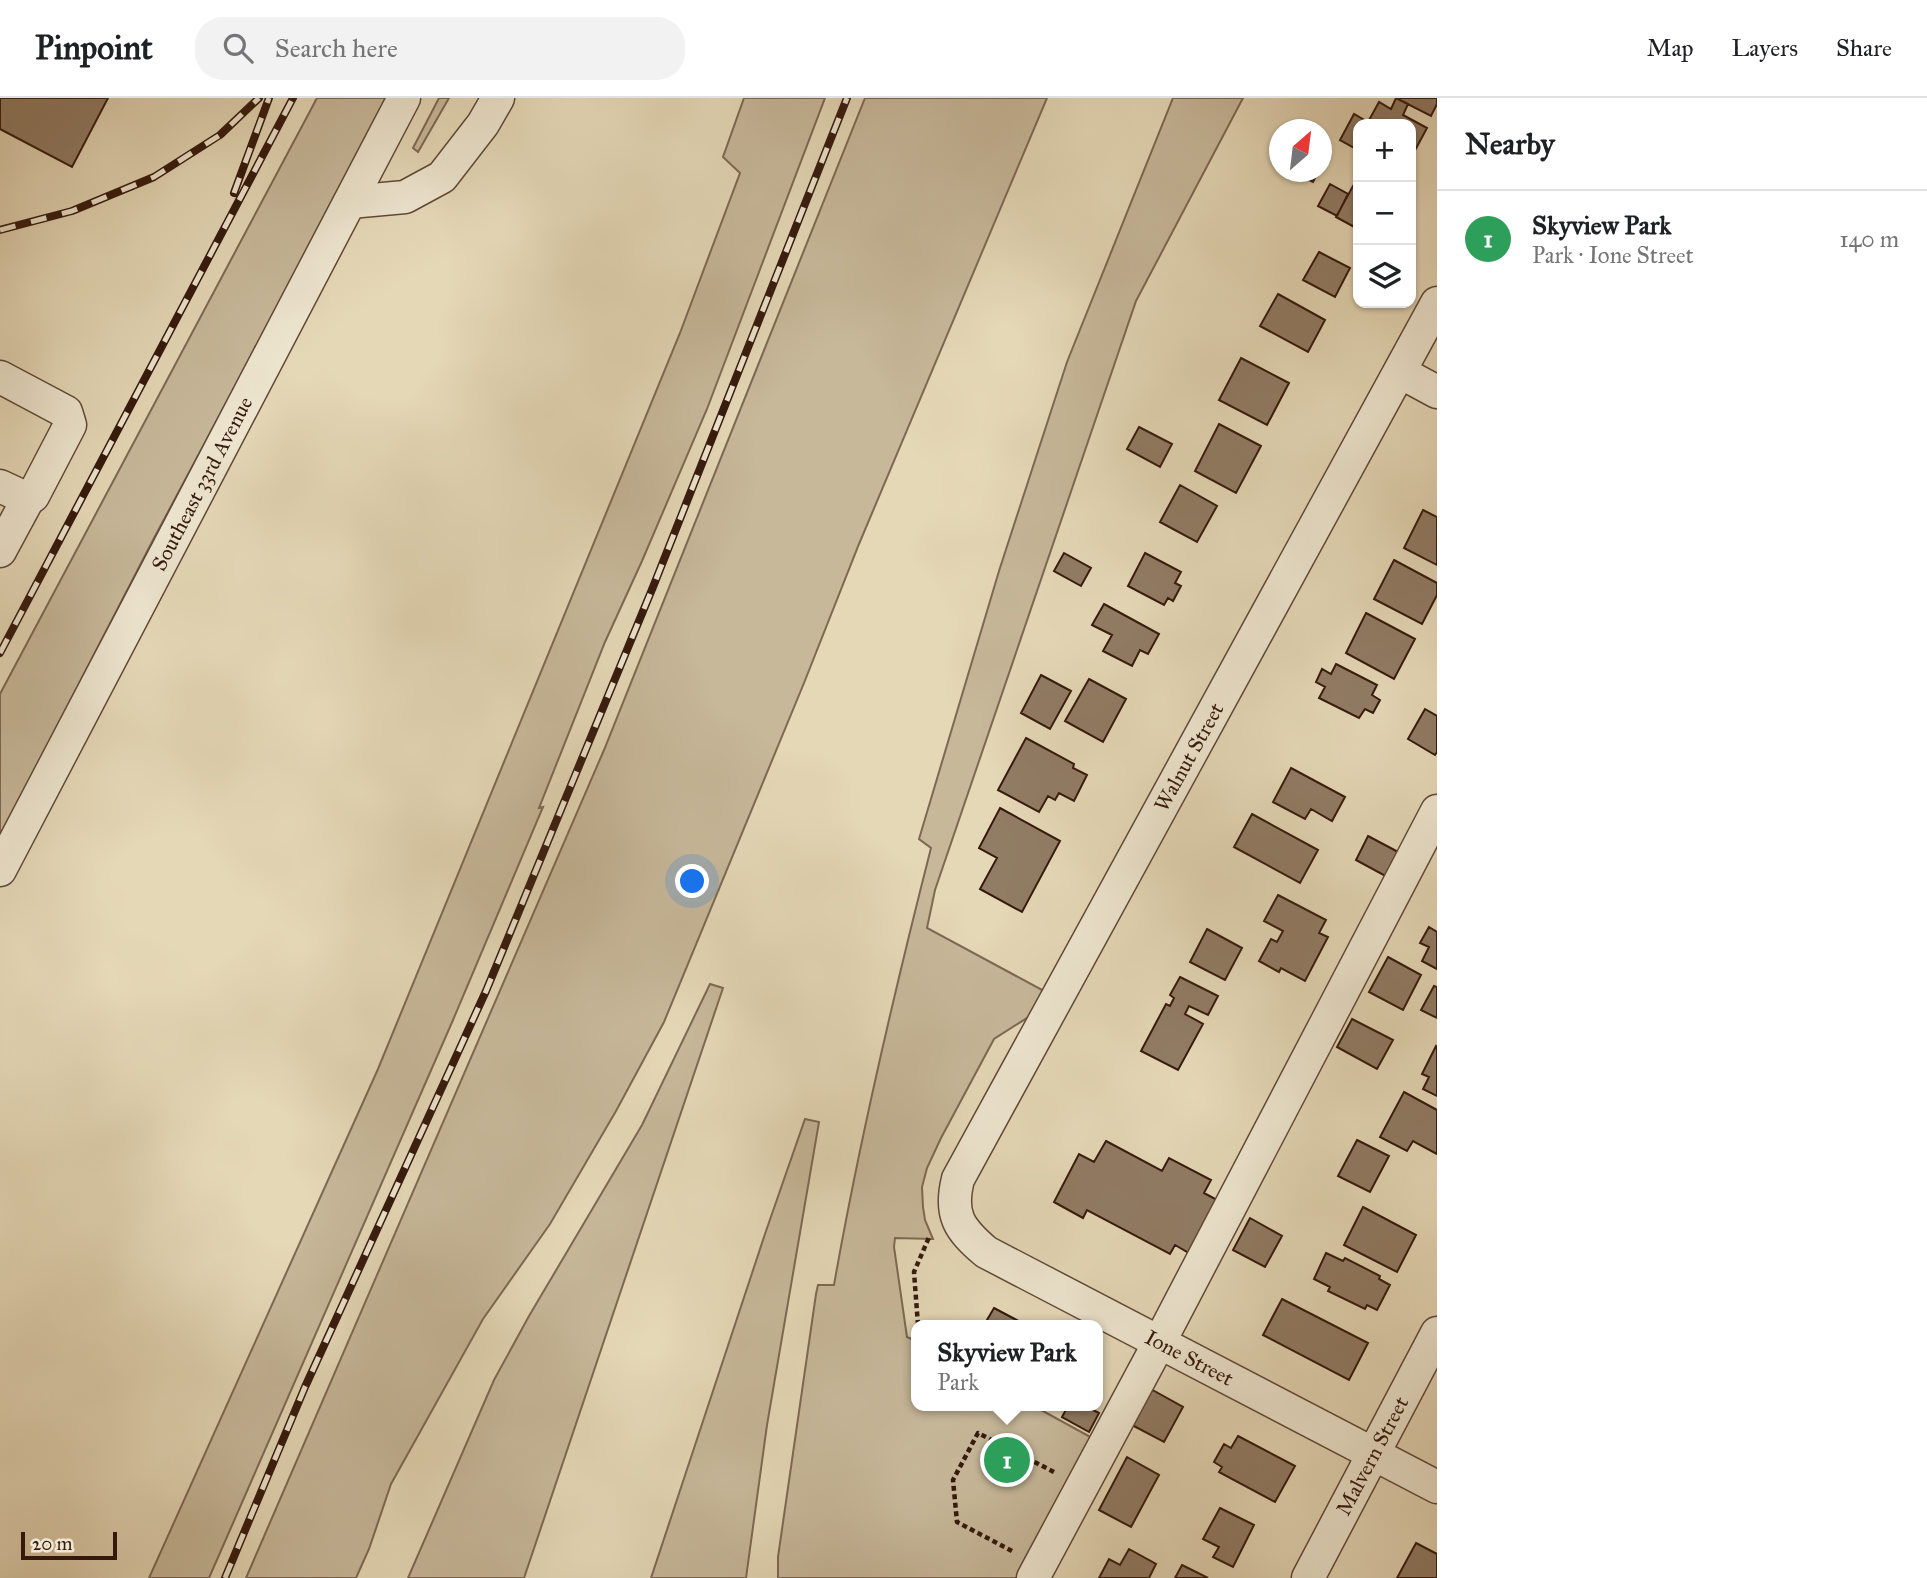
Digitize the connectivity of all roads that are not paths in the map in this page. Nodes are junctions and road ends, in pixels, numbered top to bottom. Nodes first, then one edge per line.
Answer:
1 (404, 98) edge
2 (498, 98) edge
3 (350, 202) junction
4 (1437, 303) edge
5 (1400, 372) junction
6 (0, 377) edge
7 (1437, 392) edge
8 (0, 486) edge
9 (28, 499) junction
10 (0, 551) edge
11 (1437, 811) edge
12 (0, 870) edge
13 (956, 1215) joint
14 (1437, 1333) edge
15 (1159, 1343) junction
16 (1373, 1454) junction
17 (1437, 1487) edge
18 (1038, 1570) edge
19 (1308, 1578) edge

1 - 3 street, Southeast 33rd Avenue
2 - 3 street
3 - 12 street, Southeast 33rd Avenue
4 - 5 street, Walnut Street
5 - 7 street
5 - 13 street, Walnut Street
6 - 9 street
8 - 9 street
9 - 10 street
11 - 15 street
13 - 15 street, Ione Street
14 - 16 street, Malvern Street
15 - 16 street, Ione Street
15 - 18 street
16 - 17 street, Ione Street
16 - 19 street, Malvern Street

